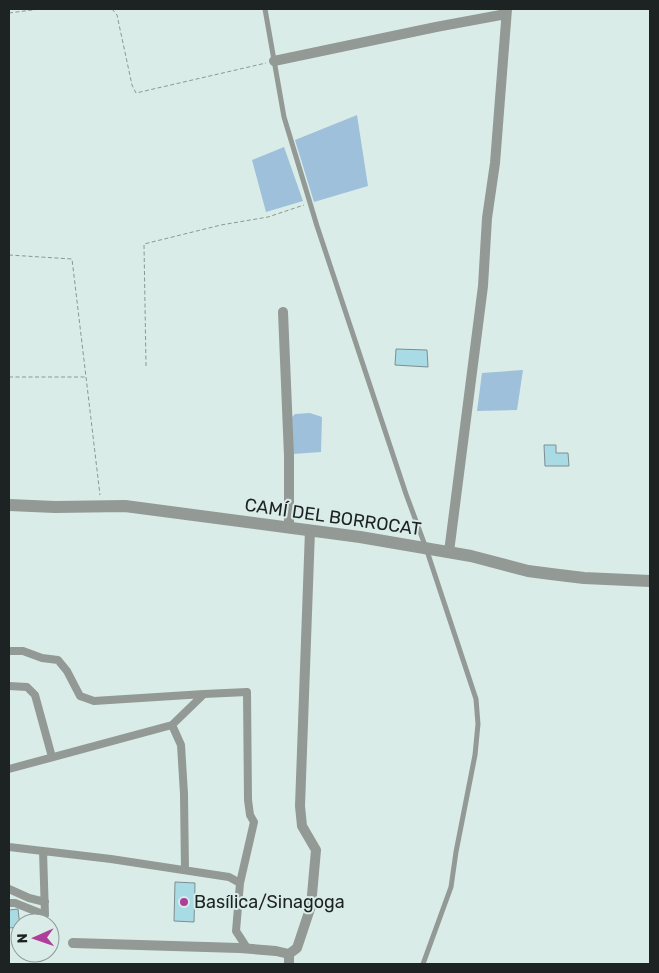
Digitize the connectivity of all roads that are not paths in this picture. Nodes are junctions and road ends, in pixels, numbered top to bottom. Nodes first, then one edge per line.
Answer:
1 (265, 9) edge
2 (507, 11) edge
3 (274, 61) junction
4 (283, 312) dead end
5 (9, 505) edge
6 (289, 527) junction
7 (310, 530) junction
8 (426, 548) junction
9 (449, 552) junction
10 (650, 581) edge
11 (9, 651) edge
12 (9, 686) edge
13 (204, 694) junction
14 (172, 725) junction
15 (52, 757) junction
16 (9, 769) edge
17 (9, 847) edge
18 (43, 851) junction
19 (185, 870) junction
20 (240, 882) junction
21 (9, 890) edge
22 (45, 902) junction
23 (9, 903) edge
24 (73, 943) dead end
25 (242, 948) junction
26 (289, 959) edge
27 (423, 964) edge

1 - 3 lane
2 - 3 street
2 - 9 street
3 - 8 lane
4 - 6 street
5 - 6 street, CAMÍ DEL BORROCAT
6 - 7 street, CAMÍ DEL BORROCAT
7 - 8 street, CAMÍ DEL BORROCAT
7 - 26 street
8 - 9 street, CAMÍ DEL BORROCAT
8 - 27 lane
9 - 10 street, CAMÍ DEL BORROCAT
11 - 13 street
12 - 15 street
13 - 14 street
13 - 20 street
14 - 15 street
14 - 19 street
15 - 16 street
17 - 18 street
18 - 19 street
18 - 22 street
19 - 20 street
20 - 25 street
21 - 22 street
22 - 23 street
24 - 25 street
25 - 26 street

